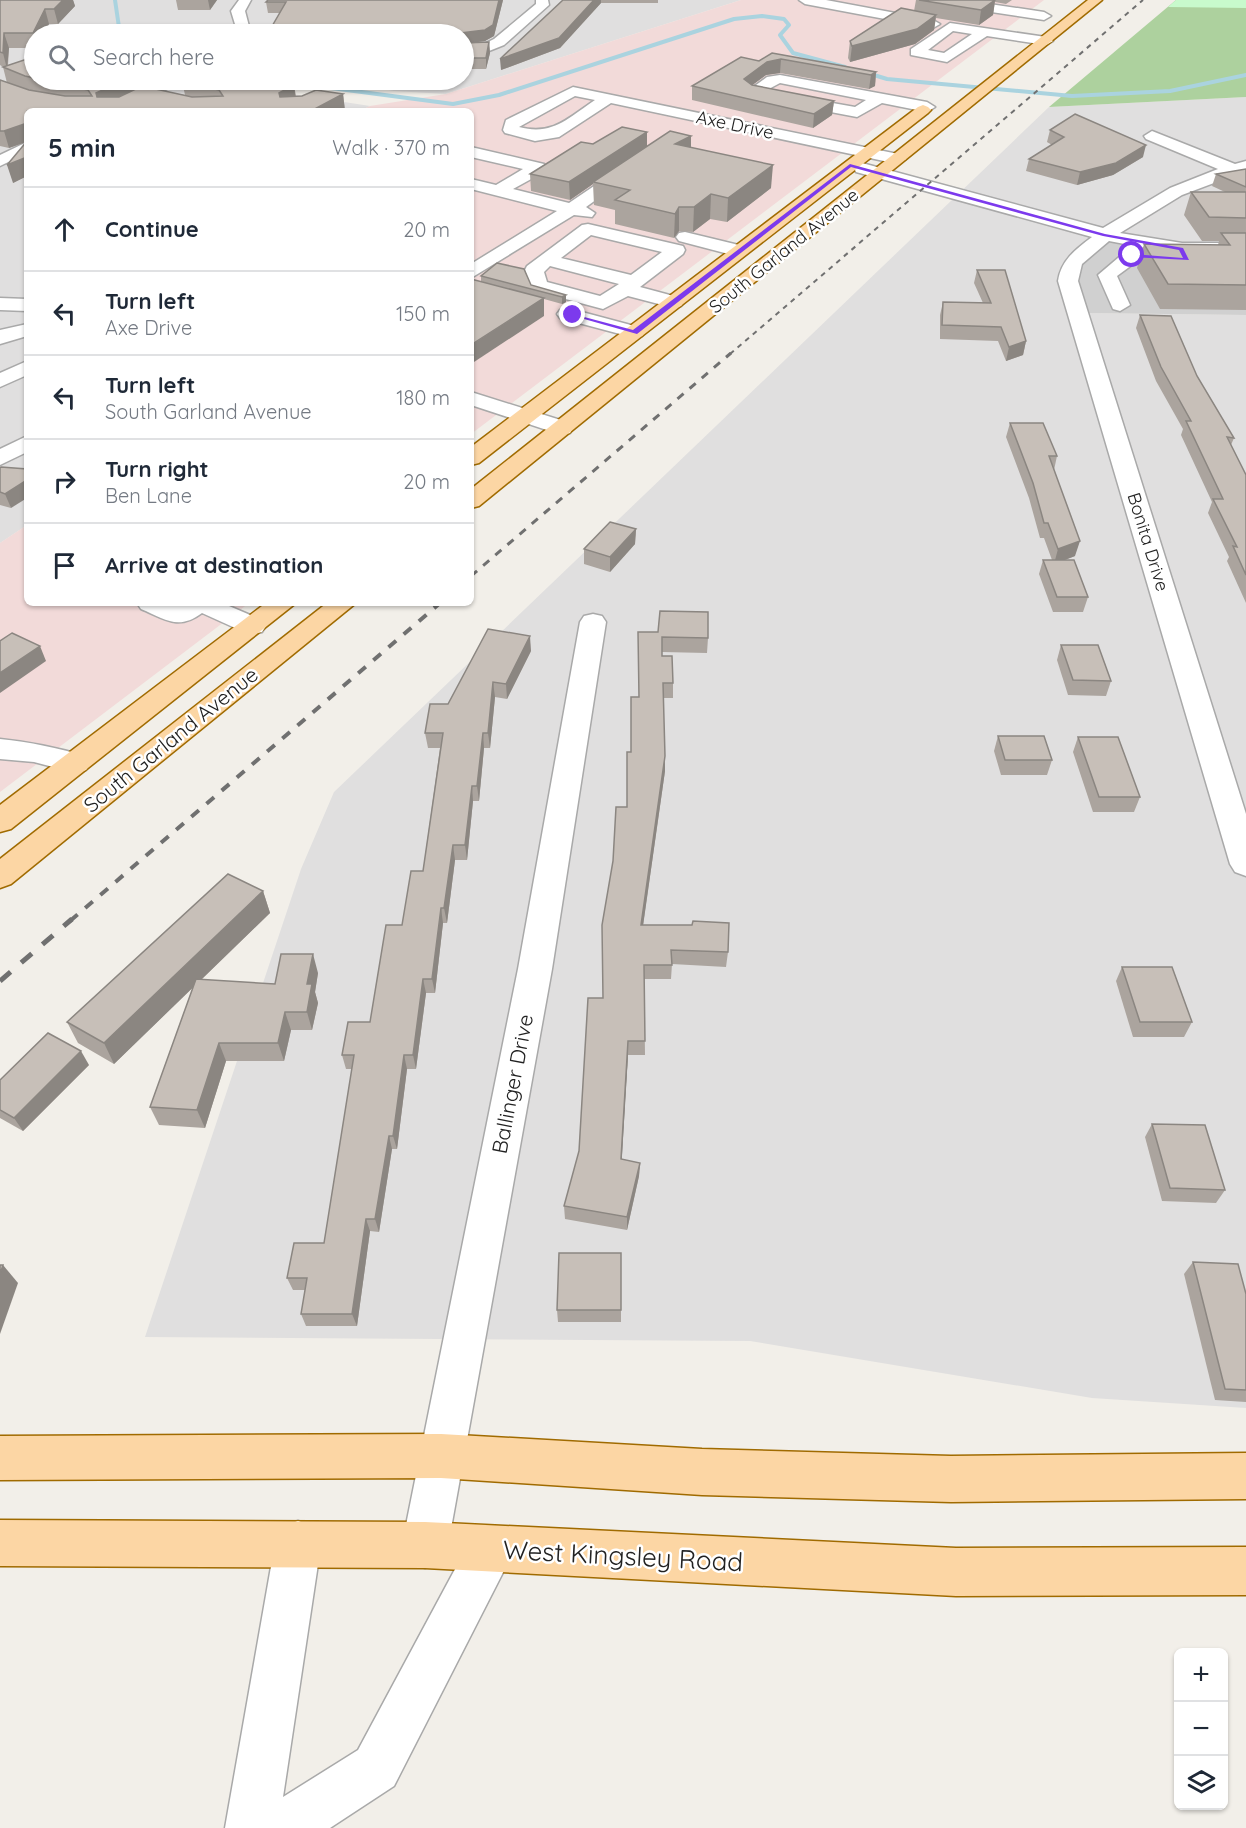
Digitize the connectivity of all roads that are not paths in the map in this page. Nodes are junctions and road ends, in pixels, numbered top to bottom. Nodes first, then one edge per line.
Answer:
1 (245, 0) edge
2 (542, 0) edge
3 (805, 0) edge
4 (1095, 0) edge
5 (1058, 5) dead end
6 (916, 6) dead end
7 (1042, 17) junction
8 (1007, 18) junction
9 (902, 19) junction
10 (242, 24) edge
11 (950, 27) junction
12 (984, 29) junction
13 (1018, 37) junction
14 (1046, 41) junction
15 (474, 48) edge
16 (1001, 50) dead end
17 (163, 90) edge
18 (609, 98) junction
19 (880, 98) junction
20 (934, 102) joint
21 (119, 108) edge
22 (766, 114) edge
23 (708, 119) junction
24 (841, 128) dead end
25 (688, 132) dead end
26 (1152, 135) dead end
27 (24, 149) edge
28 (868, 152) junction
29 (474, 153) edge
30 (649, 158) edge
31 (898, 159) junction
32 (0, 162) edge
33 (850, 166) junction
34 (1239, 167) edge
35 (880, 173) junction
36 (474, 185) edge
37 (500, 190) junction
38 (572, 209) junction
39 (620, 221) dead end
40 (1105, 235) junction
41 (685, 237) edge
42 (633, 240) junction
43 (1182, 249) junction
44 (1246, 249) edge
45 (740, 251) junction
46 (547, 260) junction
47 (474, 270) edge
48 (590, 271) junction
49 (630, 286) junction
50 (674, 302) junction
51 (0, 304) edge
52 (24, 305) edge
53 (1120, 305) dead end
54 (548, 309) dead end
55 (24, 330) edge
56 (634, 332) junction
57 (0, 338) edge
58 (24, 369) edge
59 (0, 381) edge
60 (474, 399) edge
61 (525, 416) junction
62 (562, 428) junction
63 (24, 445) edge
64 (474, 456) edge
65 (0, 458) edge
66 (474, 499) edge
67 (157, 606) edge
68 (196, 606) edge
69 (204, 606) edge
70 (279, 606) edge
71 (339, 606) edge
72 (593, 622) dead end
73 (253, 626) junction
74 (0, 749) edge
75 (76, 763) junction
76 (0, 821) edge
77 (1246, 864) edge
78 (0, 876) edge
79 (441, 1456) junction
80 (0, 1458) edge
81 (1246, 1476) edge
82 (0, 1543) edge
83 (298, 1544) junction
84 (425, 1545) junction
85 (492, 1549) junction
86 (1246, 1571) edge
87 (252, 1828) edge
88 (282, 1828) edge

1 - 10 street
2 - 15 street
3 - 9 street
4 - 14 main road, South Garland Avenue
5 - 7 main road
6 - 9 street
7 - 8 street
7 - 8 street
7 - 13 main road
8 - 12 street
9 - 11 street
11 - 12 street
11 - 12 street
12 - 13 street
13 - 14 street
13 - 16 main road
14 - 31 main road, South Garland Avenue
17 - 21 street
18 - 18 street, Axe Drive
18 - 23 street, Axe Drive
19 - 19 street
19 - 20 street
20 - 28 main road, South Garland Avenue
22 - 24 street
23 - 25 street
23 - 28 street, Axe Drive
26 - 34 street
27 - 32 street
28 - 31 street, Axe Drive
28 - 33 main road, South Garland Avenue
29 - 37 street
30 - 38 street
31 - 35 main road, South Garland Avenue
33 - 35 street
33 - 45 main road, South Garland Avenue
34 - 40 street, Bonita Drive
35 - 40 street
35 - 62 main road, South Garland Avenue
36 - 37 street
37 - 38 street
38 - 39 street
38 - 47 street
40 - 43 street
40 - 77 street, Bonita Drive
41 - 45 street
42 - 46 street
42 - 48 street
42 - 49 street
43 - 44 street
43 - 53 street
45 - 50 main road, South Garland Avenue
46 - 48 street
46 - 49 street
48 - 49 street
49 - 50 street
50 - 56 main road, South Garland Avenue
51 - 52 street
54 - 56 street
55 - 57 street
56 - 61 main road, South Garland Avenue
58 - 59 street
60 - 61 street
61 - 62 street
61 - 64 main road, South Garland Avenue
62 - 66 main road, South Garland Avenue
63 - 65 street
67 - 68 street
69 - 73 street
70 - 73 main road, South Garland Avenue
71 - 78 main road, South Garland Avenue
72 - 79 street, Ballinger Drive
73 - 75 main road, South Garland Avenue
74 - 75 street
75 - 76 main road, South Garland Avenue
79 - 80 main road
79 - 81 main road
79 - 84 street, Ballinger Drive
82 - 83 main road, West Kingsley Road
83 - 84 main road, West Kingsley Road
83 - 87 street
84 - 85 main road, West Kingsley Road
85 - 86 main road, West Kingsley Road
85 - 88 street

